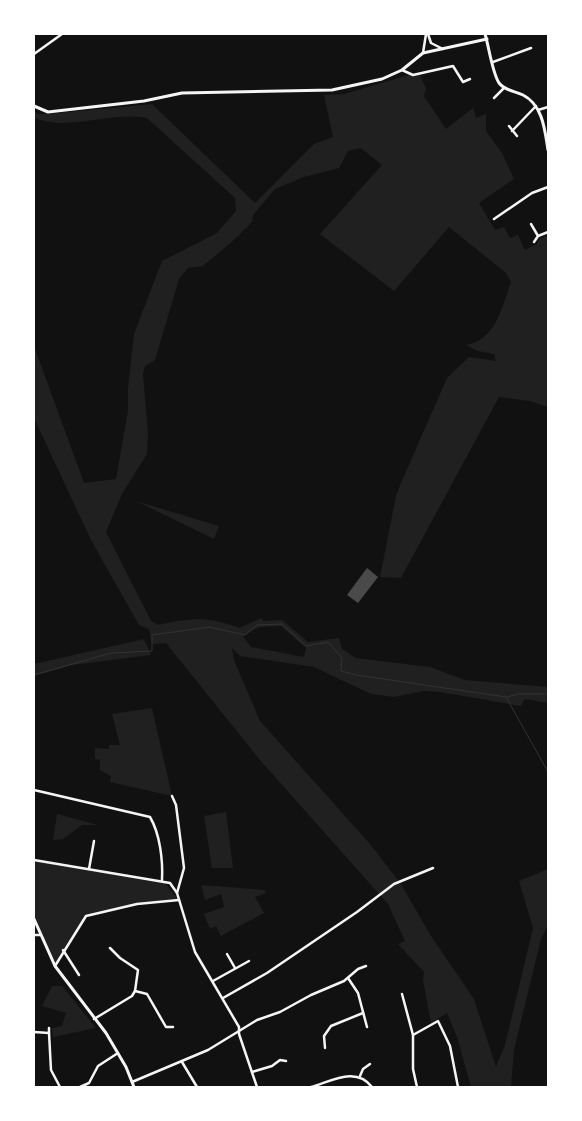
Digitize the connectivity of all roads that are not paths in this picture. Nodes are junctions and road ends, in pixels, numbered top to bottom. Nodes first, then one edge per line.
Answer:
1 (62, 34) edge
2 (427, 34) edge
3 (485, 34) edge
4 (487, 39) junction
5 (531, 48) dead end
6 (443, 49) junction
7 (423, 53) junction
8 (34, 54) edge
9 (493, 62) junction
10 (402, 70) junction
11 (470, 79) dead end
12 (504, 88) junction
13 (494, 98) dead end
14 (34, 106) edge
15 (548, 106) edge
16 (537, 108) junction
17 (509, 126) dead end
18 (547, 129) edge
19 (512, 131) junction
20 (517, 136) dead end
21 (548, 150) edge
22 (548, 187) edge
23 (494, 218) dead end
24 (531, 224) dead end
25 (548, 232) edge
26 (538, 236) junction
27 (534, 242) dead end
28 (34, 790) edge
29 (172, 796) dead end
30 (94, 841) dead end
31 (34, 860) edge
32 (432, 868) dead end
33 (89, 869) junction
34 (162, 880) junction
35 (177, 893) junction
36 (179, 900) junction
37 (34, 919) edge
38 (34, 935) edge
39 (40, 935) junction
40 (110, 948) dead end
41 (64, 950) junction
42 (227, 954) dead end
43 (249, 961) dead end
44 (55, 966) junction
45 (366, 966) dead end
46 (236, 968) junction
47 (79, 974) dead end
48 (348, 978) junction
49 (213, 981) junction
50 (136, 991) junction
51 (402, 994) dead end
52 (223, 998) junction
53 (363, 1013) junction
54 (94, 1019) junction
55 (172, 1027) dead end
56 (367, 1027) dead end
57 (49, 1028) dead end
58 (240, 1030) junction
59 (34, 1032) edge
60 (49, 1033) junction
61 (413, 1035) junction
62 (324, 1048) dead end
63 (118, 1052) junction
64 (286, 1061) dead end
65 (182, 1062) junction
66 (370, 1064) dead end
67 (252, 1072) junction
68 (360, 1077) junction
69 (132, 1082) junction
70 (60, 1087) edge
71 (80, 1087) edge
72 (134, 1087) edge
73 (197, 1087) edge
74 (257, 1087) edge
75 (311, 1087) edge
76 (372, 1087) edge
77 (417, 1087) edge
78 (458, 1087) edge

1 - 8 street
2 - 6 street
2 - 7 street
3 - 4 street
4 - 6 street
4 - 9 street
5 - 9 street
6 - 7 street
7 - 10 street
9 - 12 street
10 - 11 street
10 - 14 street
12 - 13 street
12 - 16 street
15 - 16 street
16 - 18 street
16 - 19 street
17 - 19 street
18 - 21 street
19 - 20 street
22 - 23 street
24 - 26 street
25 - 26 street
26 - 27 street
28 - 34 street
29 - 35 street
30 - 33 street
31 - 33 street
32 - 52 street
33 - 34 street
34 - 35 street
35 - 36 street
36 - 41 street
36 - 49 street
37 - 39 street
38 - 39 street
39 - 44 street
40 - 50 street
41 - 44 street
41 - 47 street
42 - 46 street
43 - 46 street
44 - 54 street
45 - 48 street
46 - 49 street
48 - 53 street
48 - 58 street
49 - 52 street
50 - 54 street
50 - 55 street
51 - 61 street
52 - 58 street
53 - 56 street
53 - 62 street
54 - 63 street
57 - 60 street
58 - 65 street
58 - 67 street
59 - 60 street
60 - 70 street
61 - 77 street
61 - 78 street
63 - 69 street
63 - 71 street
64 - 67 street
65 - 69 street
65 - 73 street
66 - 68 street
67 - 74 street
68 - 75 street
68 - 76 street
69 - 72 street

